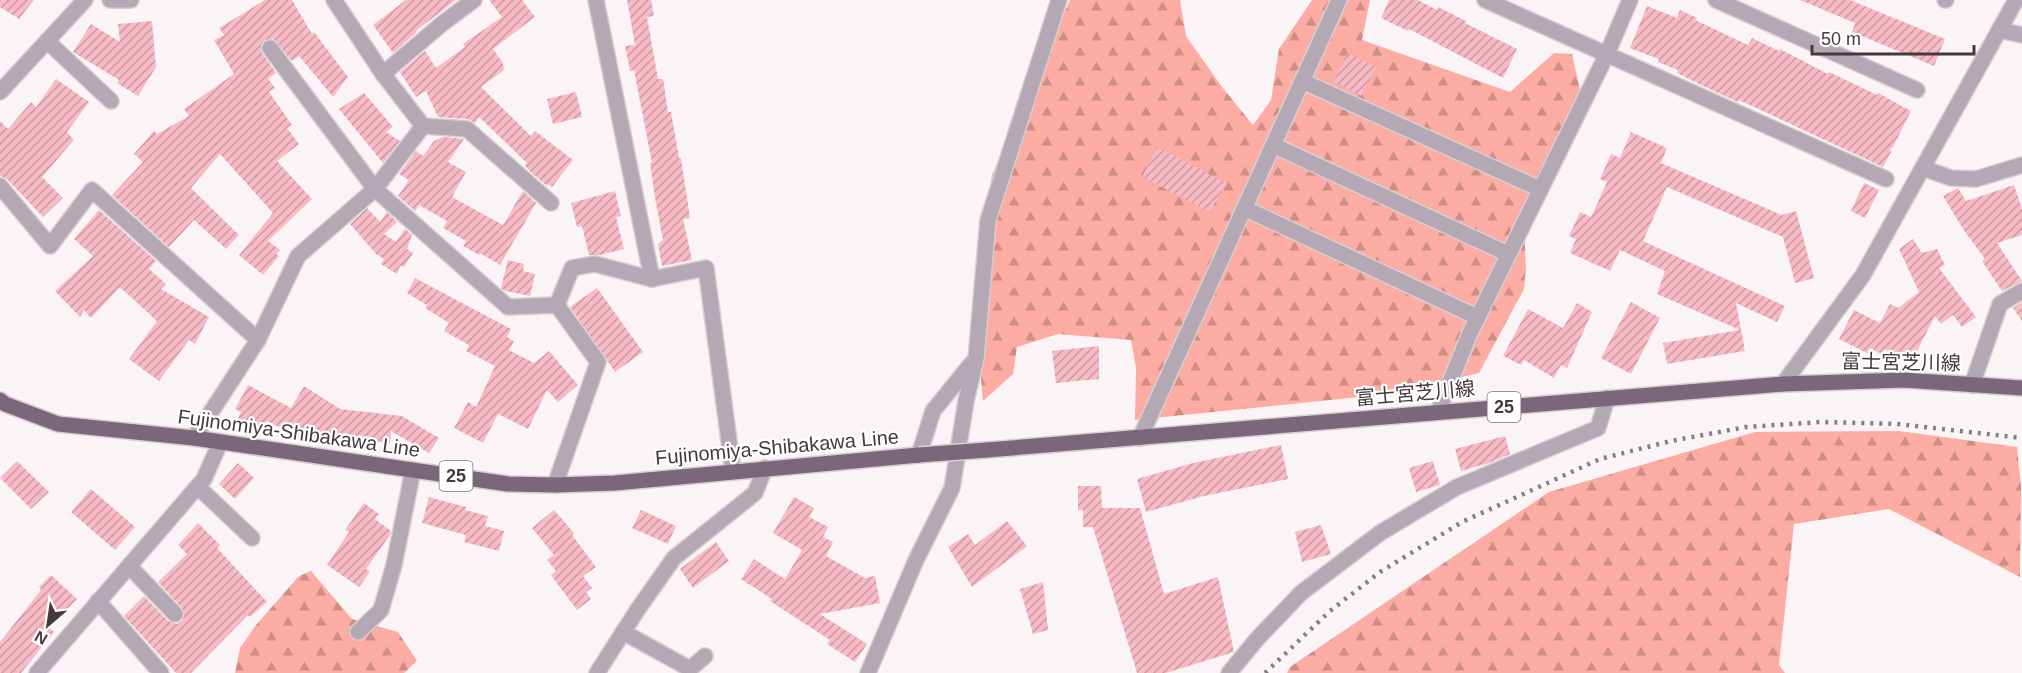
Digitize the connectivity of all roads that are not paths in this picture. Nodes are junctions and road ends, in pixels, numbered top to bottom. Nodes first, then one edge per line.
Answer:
1 (85, 0) edge
2 (110, 0) edge
3 (131, 0) edge
4 (333, 0) edge
5 (474, 0) edge
6 (596, 0) edge
7 (1059, 0) edge
8 (1339, 0) edge
9 (1485, 0) edge
10 (1630, 0) edge
11 (1716, 0) edge
12 (2016, 0) edge
13 (1999, 30) junction
14 (2022, 35) edge
15 (47, 41) junction
16 (270, 48) dead end
17 (1607, 54) junction
18 (383, 74) junction
19 (1302, 81) junction
20 (1917, 90) dead end
21 (0, 92) edge
22 (111, 101) dead end
23 (423, 126) junction
24 (1273, 145) junction
25 (2022, 166) edge
26 (1923, 168) junction
27 (1886, 179) dead end
28 (0, 186) edge
29 (375, 189) junction
30 (1540, 189) junction
31 (551, 203) dead end
32 (1244, 208) junction
33 (1509, 254) junction
34 (652, 279) junction
35 (2022, 291) edge
36 (558, 305) junction
37 (1477, 317) junction
38 (258, 340) junction
39 (976, 359) junction
40 (1783, 384) junction
41 (1972, 385) junction
42 (2022, 388) edge
43 (1607, 398) junction
44 (0, 400) edge
45 (1438, 412) junction
46 (194, 438) junction
47 (1140, 438) junction
48 (220, 443) junction
49 (919, 455) junction
50 (765, 468) junction
51 (412, 470) junction
52 (733, 471) junction
53 (555, 485) junction
54 (198, 487) junction
55 (252, 538) dead end
56 (129, 566) junction
57 (98, 602) junction
58 (175, 614) dead end
59 (358, 632) dead end
60 (623, 632) junction
61 (705, 656) dead end
62 (37, 673) edge
63 (161, 673) edge
64 (597, 673) edge
65 (868, 673) edge
66 (1229, 673) edge

1 - 15 street
2 - 3 street
4 - 18 street
5 - 18 street
6 - 34 street
7 - 39 street
8 - 19 street
9 - 17 street
10 - 17 street
11 - 20 street
12 - 13 street
13 - 14 street
13 - 26 street
15 - 21 street
15 - 22 street
16 - 29 street
17 - 27 street
17 - 30 street
18 - 23 street
19 - 24 street
19 - 30 street
23 - 29 street
23 - 31 street
24 - 32 street
24 - 33 street
25 - 26 street
26 - 40 street
28 - 38 street
29 - 36 street
29 - 38 street
30 - 33 street
32 - 37 street
32 - 47 street
33 - 37 street
34 - 36 street
34 - 52 street
35 - 41 street
36 - 53 street
37 - 45 street
38 - 46 street
39 - 49 street
39 - 65 street
40 - 41 main road, 富士宮芝川線 / 25
40 - 43 main road, 富士宮芝川線 / 25
41 - 42 main road, 富士宮芝川線 / 25
43 - 45 main road, 富士宮芝川線 / 25
43 - 66 street
44 - 46 main road, Fujinomiya-Shibakawa Line / 25
45 - 47 main road, 富士宮芝川線 / 25
46 - 48 main road, Fujinomiya-Shibakawa Line / 25
47 - 49 main road, 富士宮芝川線 / 25, bridge
48 - 51 main road, Fujinomiya-Shibakawa Line / 25
48 - 54 street
49 - 50 main road, Fujinomiya-Shibakawa Line / 25
50 - 52 main road, Fujinomiya-Shibakawa Line / 25
50 - 60 street
51 - 53 main road, Fujinomiya-Shibakawa Line / 25
51 - 59 street
52 - 53 main road, Fujinomiya-Shibakawa Line / 25
54 - 55 street
54 - 56 street
56 - 57 street
56 - 58 street
57 - 62 street
57 - 63 street
60 - 61 street
60 - 64 street

